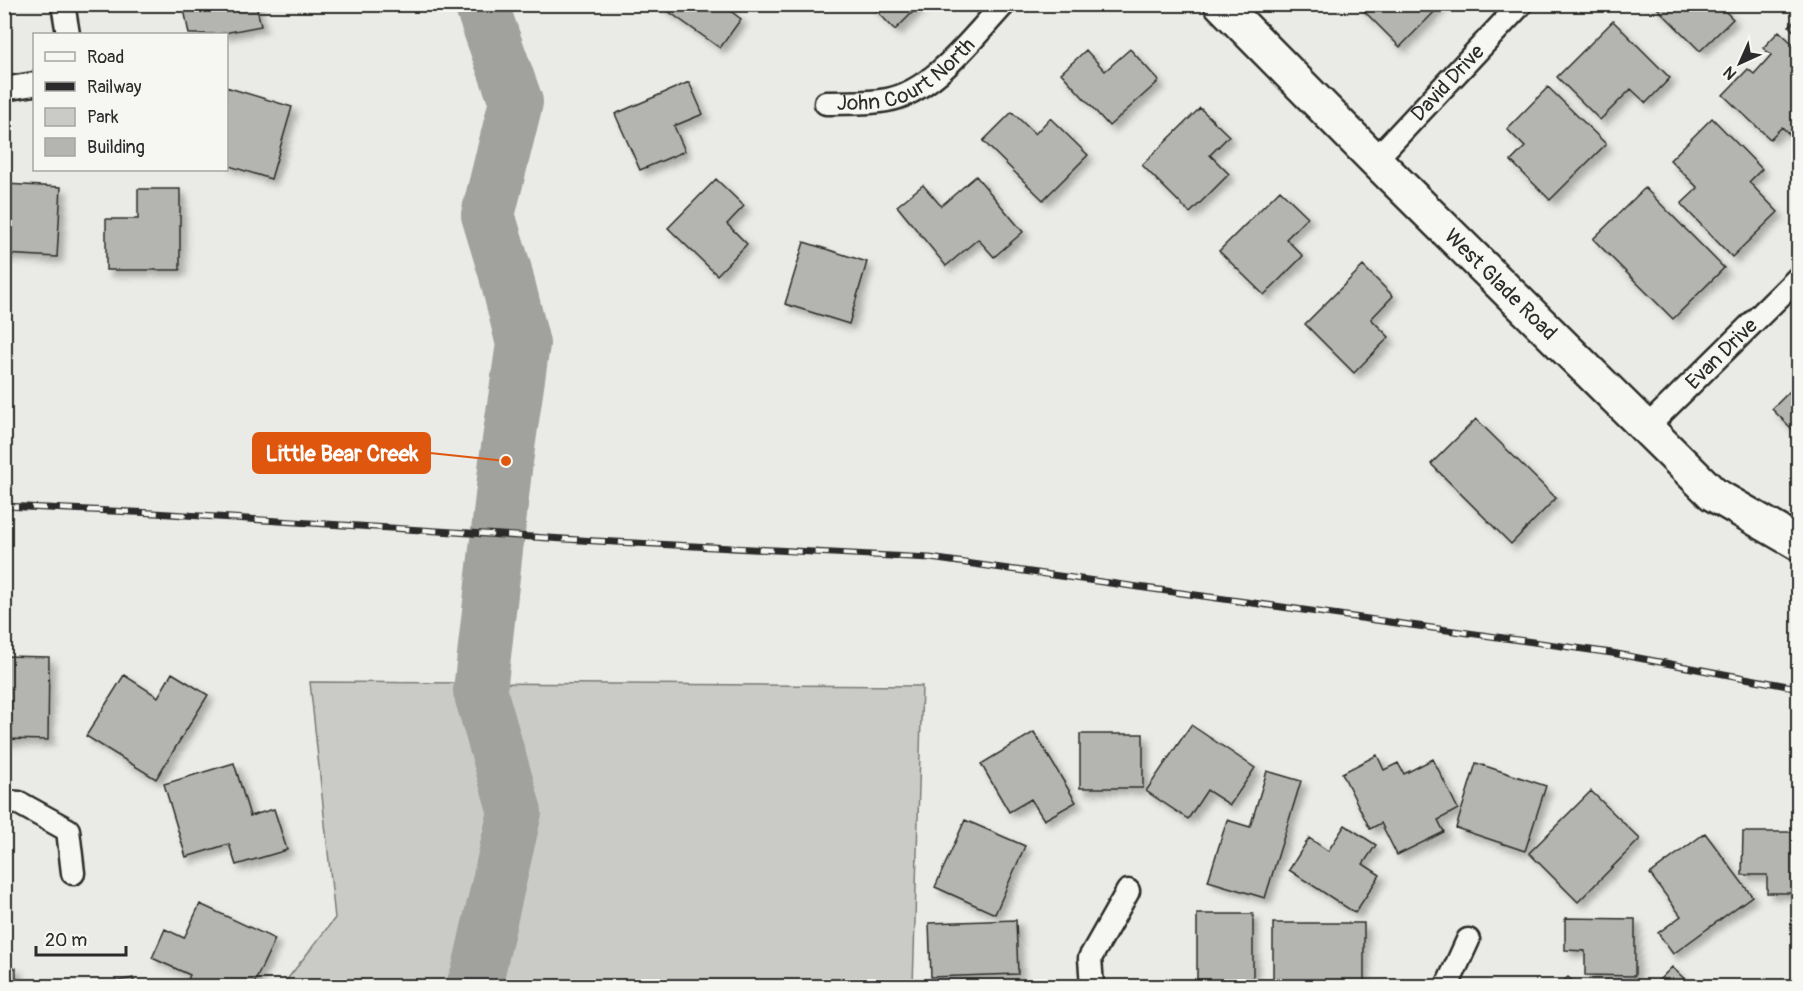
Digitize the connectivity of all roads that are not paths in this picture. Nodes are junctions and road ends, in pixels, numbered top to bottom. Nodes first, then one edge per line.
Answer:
1 (63, 4) edge
2 (1004, 4) edge
3 (1221, 4) edge
4 (1521, 4) edge
5 (68, 33) edge
6 (33, 84) edge
7 (4, 89) edge
8 (826, 103) dead end
9 (1375, 160) junction
10 (1798, 278) edge
11 (1646, 428) junction
12 (1798, 543) edge
13 (4, 802) edge
14 (73, 873) dead end
15 (1128, 891) dead end
16 (1468, 940) dead end
17 (1092, 987) edge
18 (1447, 987) edge

1 - 5 street
2 - 8 street, John Court North
3 - 9 main road, West Glade Road
4 - 9 street, David Drive
6 - 7 street
9 - 11 main road, West Glade Road
10 - 11 street, Evan Drive
11 - 12 main road, West Glade Road
13 - 14 street
15 - 17 street
16 - 18 street

